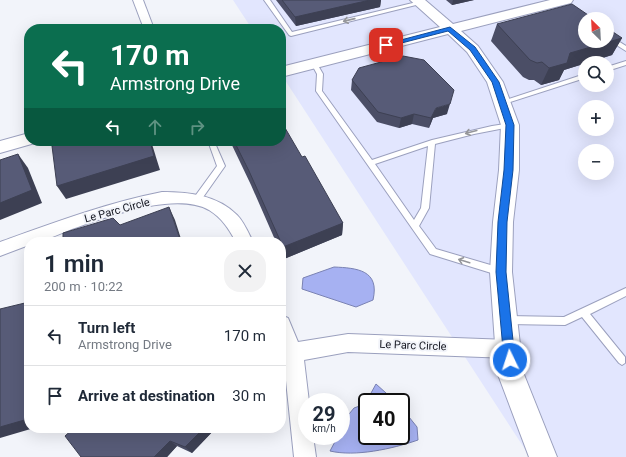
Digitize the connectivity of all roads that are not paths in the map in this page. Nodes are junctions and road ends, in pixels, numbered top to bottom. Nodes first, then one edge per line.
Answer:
1 (138, 0) edge
2 (267, 0) edge
3 (419, 1) edge
4 (564, 3) edge
5 (147, 24) edge
6 (284, 24) edge
7 (286, 27) edge
8 (450, 29) junction
9 (614, 41) edge
10 (626, 49) edge
11 (314, 63) junction
12 (626, 63) edge
13 (614, 67) edge
14 (286, 71) edge
15 (578, 78) edge
16 (502, 102) junction
17 (510, 125) junction
18 (24, 140) edge
19 (432, 142) junction
20 (0, 146) edge
21 (213, 146) edge
22 (370, 163) junction
23 (196, 200) junction
24 (415, 226) junction
25 (33, 237) edge
26 (241, 237) edge
27 (24, 240) edge
28 (0, 249) edge
29 (501, 272) junction
30 (626, 292) edge
31 (583, 312) junction
32 (506, 320) junction
33 (286, 336) edge
34 (509, 349) junction
35 (293, 352) junction
36 (622, 360) dead end
37 (305, 457) edge
38 (543, 457) edge

1 - 5 street
6 -> 2 lane
3 -> 7 lane
3 - 8 street
4 - 8 street
8 - 11 street
8 - 16 street
9 - 10 lane
11 - 14 street
11 - 22 lane
12 - 13 lane
15 - 16 lane
16 - 17 street
17 -> 19 lane
17 - 29 street
18 - 20 street
19 - 22 lane
19 - 24 lane
21 - 23 lane
22 - 24 lane
23 - 25 street, Le Parc Circle
23 - 26 street, Le Parc Circle
29 -> 24 lane
27 - 28 street, Le Parc Circle
29 - 32 street
30 - 31 lane
31 - 32 lane
31 - 36 lane
32 - 34 street
33 - 35 street
34 - 35 street, Le Parc Circle
34 - 38 street
35 - 37 street

